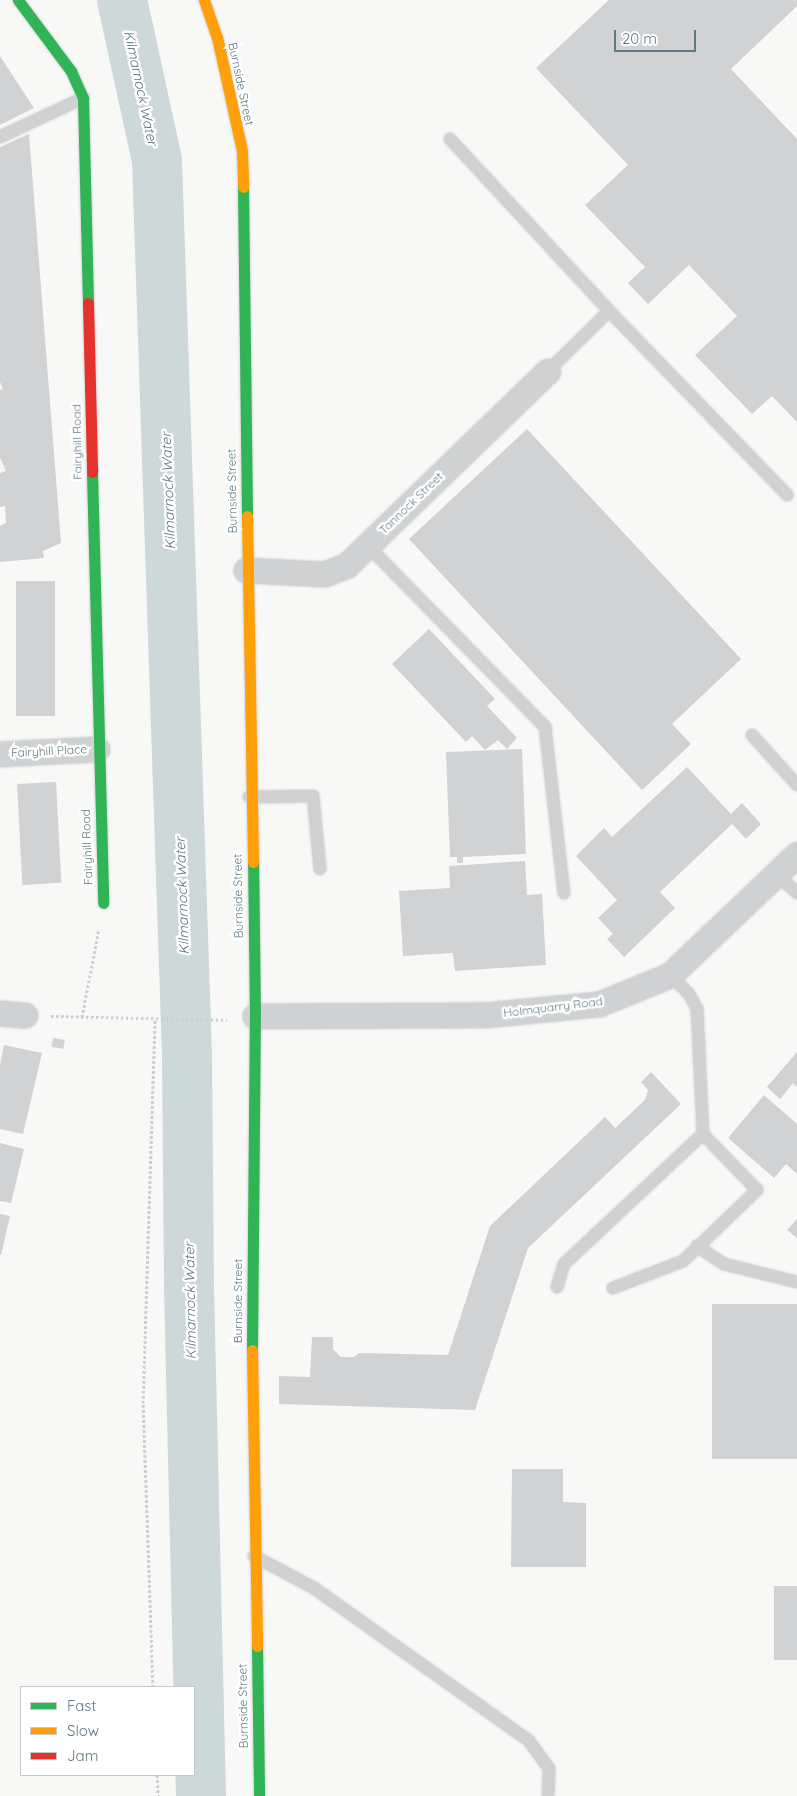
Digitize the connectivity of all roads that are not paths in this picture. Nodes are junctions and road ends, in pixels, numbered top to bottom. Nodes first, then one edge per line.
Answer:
1 (18, 0) edge
2 (204, 0) edge
3 (83, 98) junction
4 (0, 137) edge
5 (450, 139) dead end
6 (609, 311) junction
7 (548, 371) joint
8 (787, 495) dead end
9 (367, 545) junction
10 (246, 570) junction
11 (752, 736) dead end
12 (97, 749) junction
13 (0, 754) edge
14 (797, 784) edge
15 (249, 797) junction
16 (797, 854) edge
17 (320, 869) dead end
18 (775, 873) junction
19 (564, 892) dead end
20 (797, 893) edge
21 (103, 903) road end
22 (670, 975) junction
23 (0, 1013) edge
24 (25, 1015) road end
25 (246, 1018) junction
26 (703, 1134) junction
27 (697, 1246) junction
28 (797, 1282) edge
29 (557, 1287) dead end
30 (613, 1288) dead end
31 (254, 1556) junction
32 (258, 1796) edge
33 (548, 1796) edge

1 - 3 street, Fairyhill Road
2 - 10 street, Burnside Street
3 - 4 lane
3 - 12 street, Fairyhill Road
5 - 6 lane
6 - 7 lane
6 - 8 lane
7 - 9 street, Tannock Street
9 - 10 street, Tannock Street
9 - 19 lane
10 - 15 street, Burnside Street
11 - 14 lane
12 - 13 street, Fairyhill Place
12 - 21 street, Fairyhill Road
15 - 17 lane
15 - 25 street, Burnside Street
16 - 18 street, Holmquarry Road
18 - 20 lane
18 - 22 street, Holmquarry Road
22 - 25 street, Holmquarry Road
22 - 26 lane
23 - 24 street
25 - 31 street, Burnside Street
26 - 27 lane
26 - 29 lane
27 - 28 lane
27 - 30 lane
31 - 32 street, Burnside Street
31 - 33 lane

